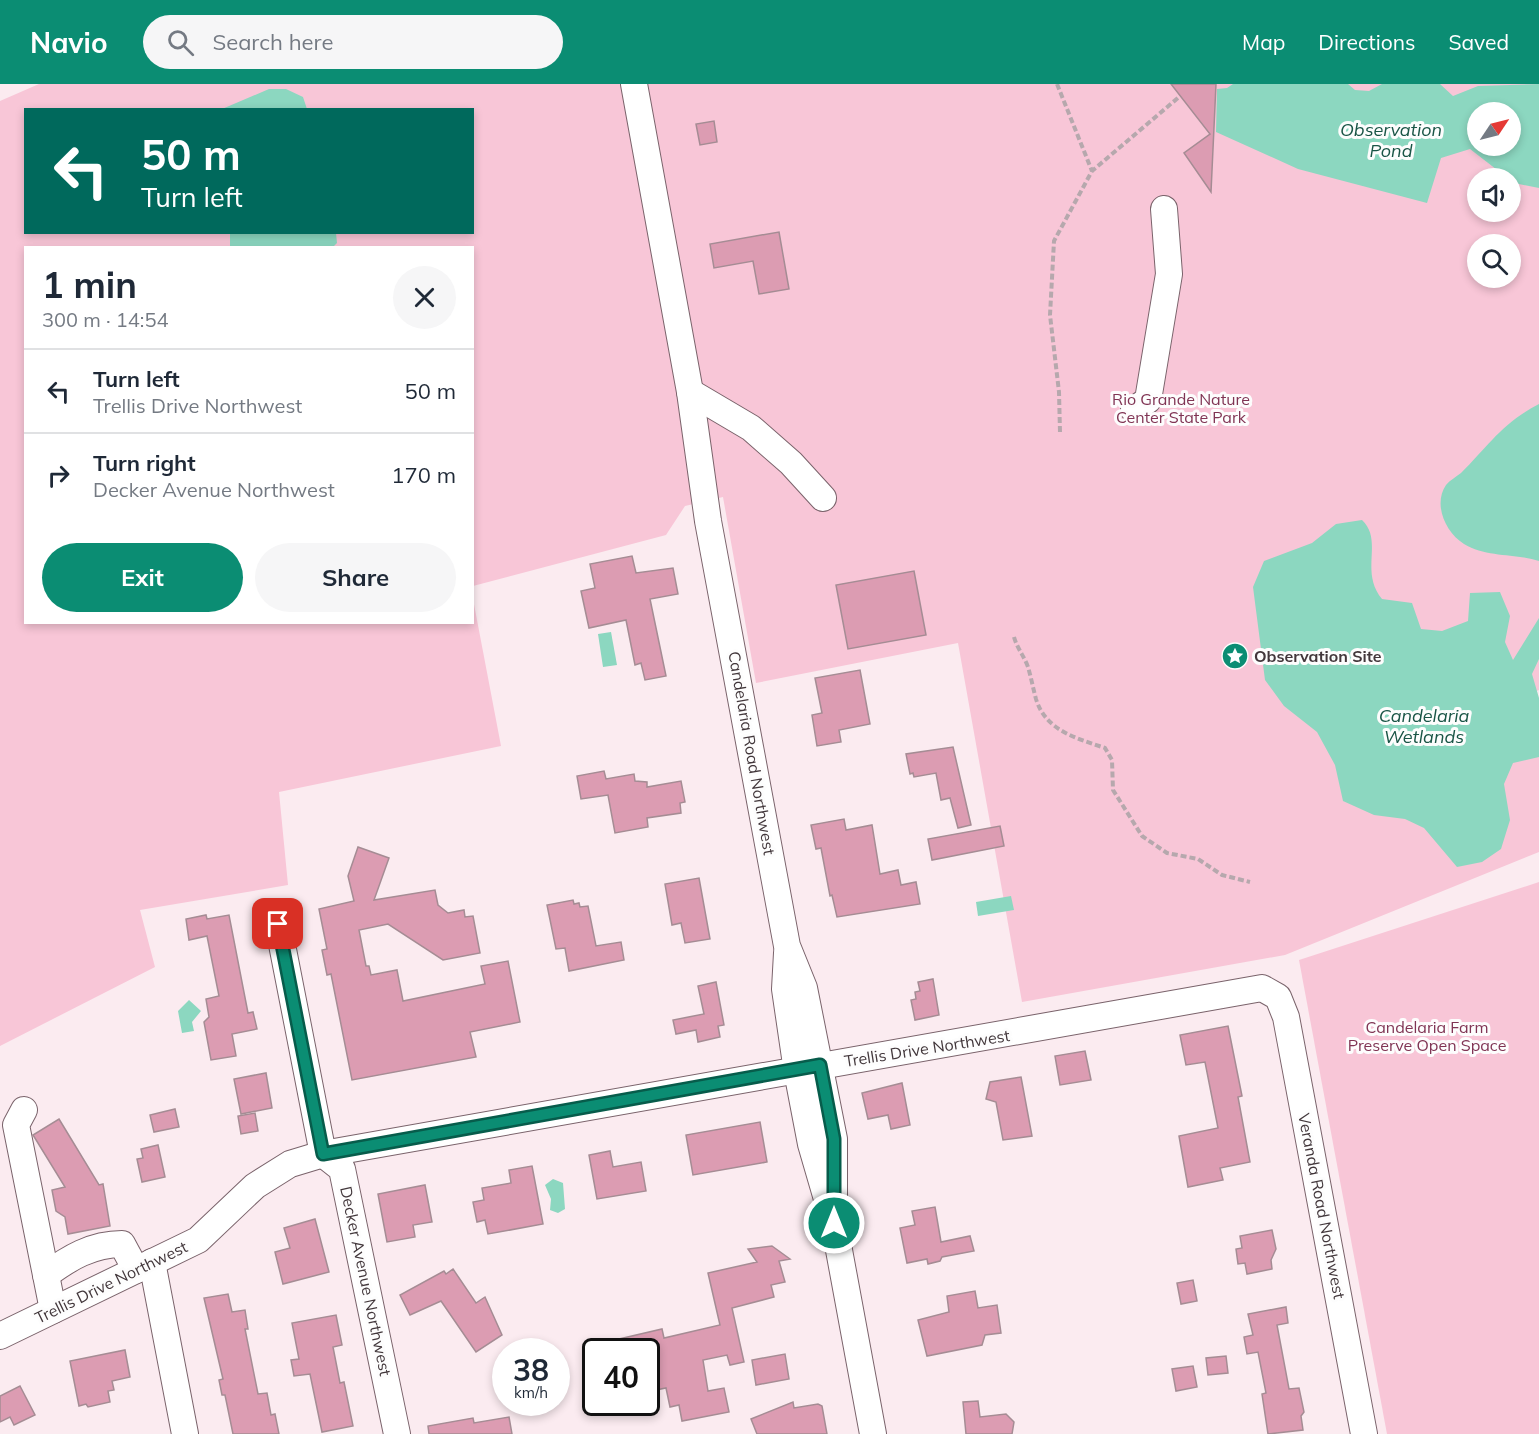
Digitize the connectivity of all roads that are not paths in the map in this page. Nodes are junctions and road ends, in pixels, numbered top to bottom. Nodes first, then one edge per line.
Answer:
1 (634, 84) edge
2 (1164, 209) dead end
3 (690, 392) junction
4 (1134, 410) dead end
5 (823, 498) dead end
6 (278, 924) dead end
7 (1262, 988) joint
8 (809, 1068) junction
9 (24, 1110) dead end
10 (323, 1154) junction
11 (144, 1266) junction
12 (46, 1275) junction
13 (53, 1310) junction
14 (0, 1336) edge
15 (185, 1434) edge
16 (397, 1434) edge
17 (873, 1434) edge
18 (1364, 1434) edge

1 - 3 street, Candelaria Road Northwest
2 - 4 street
3 - 5 street
3 - 8 street, Candelaria Road Northwest
6 - 10 street
7 - 8 street, Trellis Drive Northwest
7 - 18 street, Veranda Road Northwest
8 - 10 street, Trellis Drive Northwest
8 - 17 street, Candelaria Road Northwest
9 - 12 street
10 - 11 street, Trellis Drive Northwest
10 - 16 street, Decker Avenue Northwest
11 - 12 street
11 - 13 street, Trellis Drive Northwest
11 - 15 street
12 - 13 street
13 - 14 street, Trellis Drive Northwest

